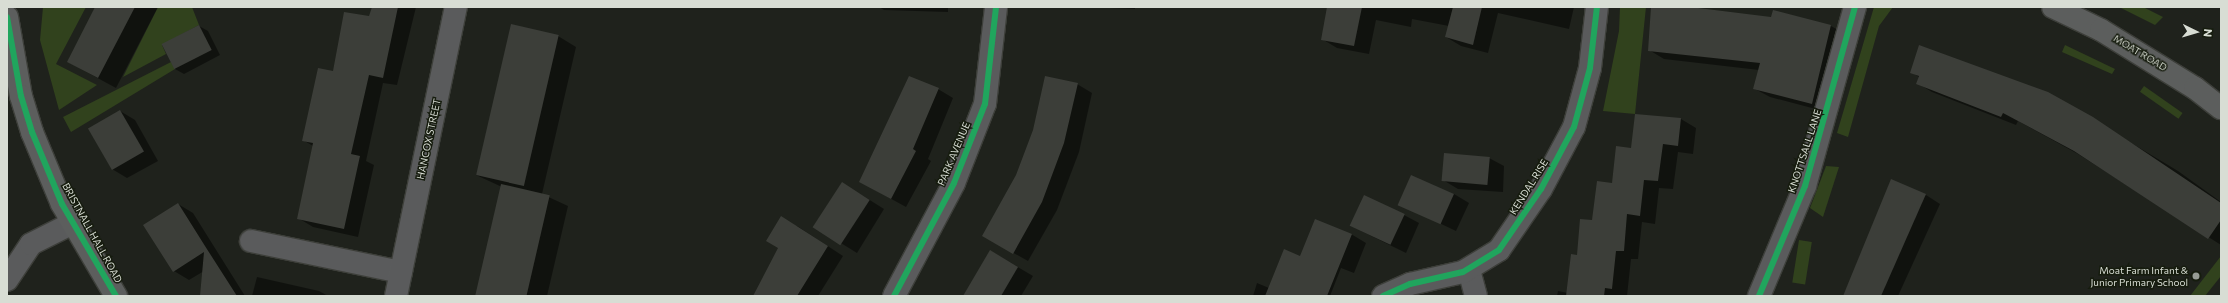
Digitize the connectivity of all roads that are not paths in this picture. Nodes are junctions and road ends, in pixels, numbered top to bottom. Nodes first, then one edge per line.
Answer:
1 (14, 7) edge
2 (456, 7) edge
3 (996, 7) edge
4 (1597, 7) edge
5 (1855, 7) edge
6 (2053, 7) edge
7 (9, 24) edge
8 (2221, 108) edge
9 (73, 223) junction
10 (252, 241) dead end
11 (1469, 270) junction
12 (401, 272) junction
13 (7, 280) edge
14 (116, 296) edge
15 (396, 296) edge
16 (894, 296) edge
17 (1383, 296) edge
18 (1476, 296) edge
19 (1759, 296) edge

1 - 7 street, BRISTNALL HALL ROAD
2 - 12 street, HANCOX STREET
3 - 16 street, PARK AVENUE
4 - 11 street, KENDAL RISE
5 - 19 street, KNOTTSALL LANE
6 - 8 street, MOAT ROAD
7 - 9 street, BRISTNALL HALL ROAD
9 - 13 street
9 - 14 street, BRISTNALL HALL ROAD
10 - 12 street
11 - 17 street, KENDAL RISE
11 - 18 street
12 - 15 street, HANCOX STREET

